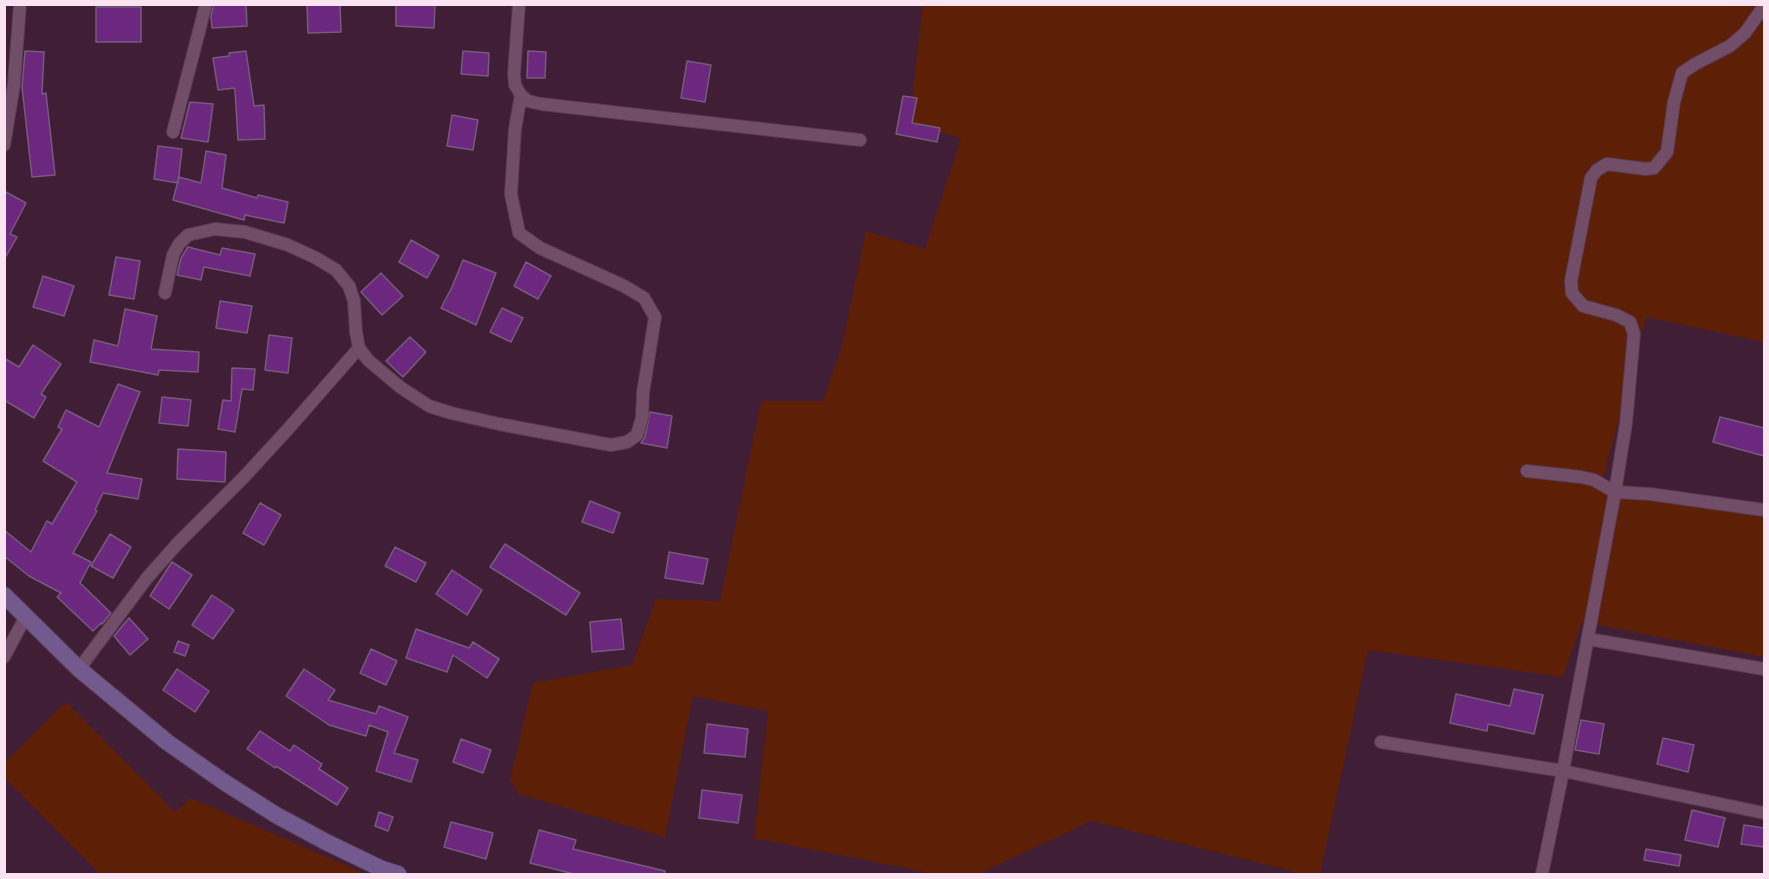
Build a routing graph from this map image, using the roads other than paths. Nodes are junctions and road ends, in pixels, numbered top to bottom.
1 (20, 4) edge
2 (206, 4) edge
3 (519, 4) edge
4 (1764, 6) edge
5 (521, 95) junction
6 (173, 132) dead end
7 (860, 140) dead end
8 (4, 145) edge
9 (165, 293) dead end
10 (359, 348) junction
11 (1527, 471) dead end
12 (1615, 492) junction
13 (1764, 510) edge
14 (4, 595) edge
15 (26, 616) junction
16 (1588, 639) junction
17 (4, 657) edge
18 (79, 669) junction
19 (1764, 669) edge
20 (1381, 742) dead end
21 (1563, 771) junction
22 (1764, 813) edge
23 (381, 872) edge
24 (398, 874) edge
25 (1542, 874) edge

1 - 8 street
2 - 6 street
3 - 5 street
4 - 12 street
5 - 7 street
5 - 10 street
9 - 10 street
10 - 18 street
11 - 12 street
12 - 13 street
12 - 16 street
14 - 15 main road
15 - 17 street
15 - 18 main road
16 - 19 street
16 - 21 street
18 - 23 main road
20 - 21 street
21 - 22 street
21 - 25 street
23 - 24 main road

